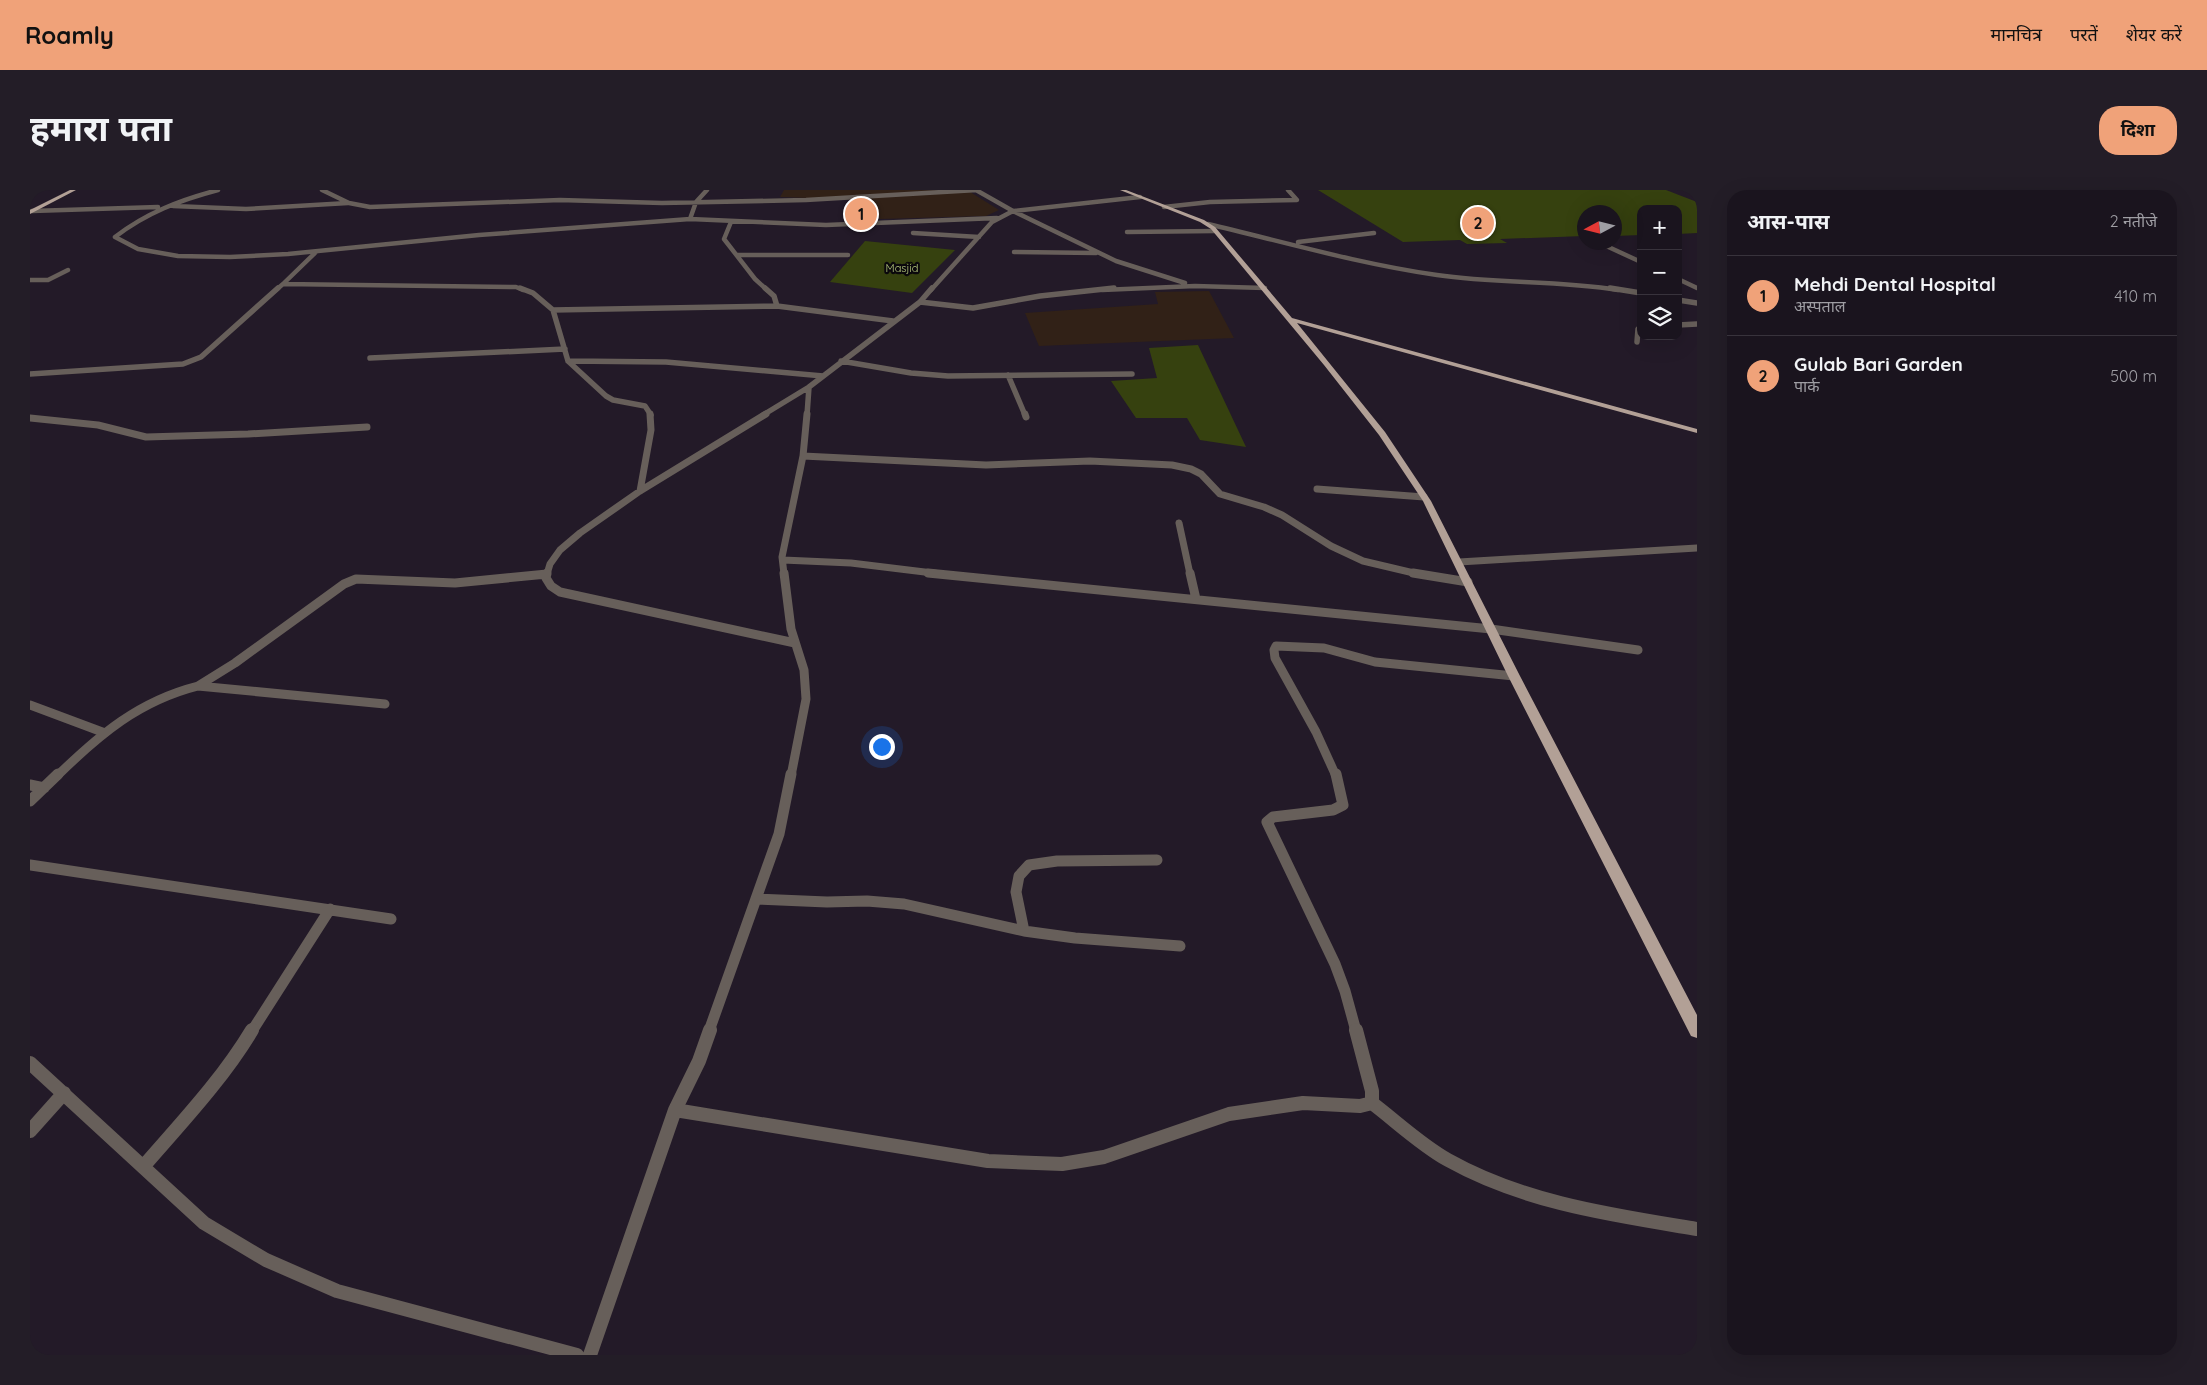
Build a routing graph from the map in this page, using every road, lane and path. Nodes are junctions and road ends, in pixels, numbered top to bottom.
1 (74, 190) edge
2 (218, 190) edge
3 (322, 190) edge
4 (707, 190) edge
5 (976, 190) edge
6 (1122, 190) edge
7 (1288, 190) edge
8 (1140, 197) junction
9 (696, 202) junction
10 (349, 203) junction
11 (164, 206) junction
12 (1164, 207) junction
13 (31, 211) edge
14 (1013, 211) junction
15 (997, 218) junction
16 (690, 219) junction
17 (731, 222) junction
18 (1208, 224) junction
19 (1215, 231) junction
20 (1127, 232) dead end
21 (912, 233) dead end
22 (1374, 233) dead end
23 (979, 237) junction
24 (1289, 242) junction
25 (1615, 250) edge
26 (316, 252) junction
27 (1014, 252) dead end
28 (1100, 253) junction
29 (738, 255) junction
30 (848, 255) dead end
31 (1637, 260) edge
32 (68, 270) dead end
33 (30, 280) edge
34 (1682, 281) edge
35 (282, 284) junction
36 (1195, 286) junction
37 (1265, 288) junction
38 (1697, 288) edge
39 (1637, 292) edge
40 (1682, 301) edge
41 (920, 302) junction
42 (1697, 304) edge
43 (777, 306) junction
44 (554, 310) junction
45 (1290, 318) junction
46 (893, 321) junction
47 (1697, 324) edge
48 (1682, 325) edge
49 (565, 349) junction
50 (370, 358) dead end
51 (568, 361) junction
52 (841, 361) junction
53 (30, 374) edge
54 (1132, 374) dead end
55 (823, 376) junction
56 (1008, 376) junction
57 (809, 387) junction
58 (1026, 417) dead end
59 (30, 418) edge
60 (368, 426) dead end
61 (1697, 431) edge
62 (803, 456) junction
63 (1317, 489) dead end
64 (640, 491) junction
65 (1424, 497) junction
66 (1179, 523) dead end
67 (1697, 548) edge
68 (782, 560) junction
69 (1459, 562) junction
70 (547, 574) junction
71 (1468, 582) junction
72 (1196, 598) junction
73 (1491, 629) junction
74 (795, 643) junction
75 (1638, 650) dead end
76 (1514, 676) junction
77 (198, 686) junction
78 (385, 704) dead end
79 (30, 705) edge
80 (104, 733) junction
81 (30, 785) edge
82 (44, 788) junction
83 (30, 801) edge
84 (1157, 860) dead end
85 (30, 865) edge
86 (756, 899) junction
87 (330, 909) junction
88 (391, 919) dead end
89 (1024, 931) junction
90 (1180, 946) dead end
91 (1697, 1031) edge
92 (30, 1063) edge
93 (64, 1093) junction
94 (1372, 1103) junction
95 (675, 1110) junction
96 (30, 1131) edge
97 (143, 1166) junction
98 (1697, 1229) edge
99 (577, 1355) edge
100 (590, 1355) edge

1 - 13 main road
2 - 11 street
3 - 10 street
4 - 9 street
5 - 9 street
5 - 14 street
6 - 8 main road
7 - 12 street
8 - 12 main road
8 - 14 street
9 - 10 street
9 - 16 street
10 - 11 street
11 - 13 street
11 - 26 street
12 - 18 main road
14 - 15 street
14 - 28 street
15 - 17 street
15 - 23 street
16 - 17 street
16 - 26 street
17 - 29 street
18 - 19 main road
18 - 24 street
19 - 20 street
19 - 37 main road
21 - 23 street
22 - 24 street
23 - 41 street
24 - 39 street
25 - 31 street
26 - 35 street
27 - 28 street
28 - 36 street
29 - 30 street
29 - 43 street
32 - 33 street
34 - 38 street
35 - 44 street
35 - 53 street
36 - 37 street
36 - 41 street
37 - 45 main road
40 - 42 street
41 - 46 street
43 - 44 street
43 - 46 street
44 - 49 street
45 - 61 main road
45 - 65 main road
46 - 52 street
47 - 48 street
49 - 50 street
49 - 51 street
51 - 55 street
51 - 64 street
52 - 55 street
52 - 56 street
54 - 56 street
55 - 57 street
56 - 58 street
57 - 62 street
57 - 64 street
59 - 60 street
62 - 68 street
62 - 71 street
63 - 65 street
64 - 70 street
65 - 69 main road
66 - 72 street
67 - 69 street
68 - 72 street
68 - 74 street
69 - 71 main road
70 - 74 street
70 - 77 street
71 - 73 main road
72 - 73 street
73 - 75 street
73 - 76 main road
74 - 86 street
76 - 91 main road
76 - 94 street
77 - 78 street
77 - 80 street
79 - 80 street
80 - 82 street
81 - 82 street
82 - 83 street
84 - 89 street
85 - 87 street
86 - 89 street
86 - 95 street
87 - 88 street
87 - 97 street
89 - 90 street
92 - 93 street
93 - 96 street
93 - 97 street
94 - 95 street
94 - 98 street
95 - 100 street
97 - 99 street

